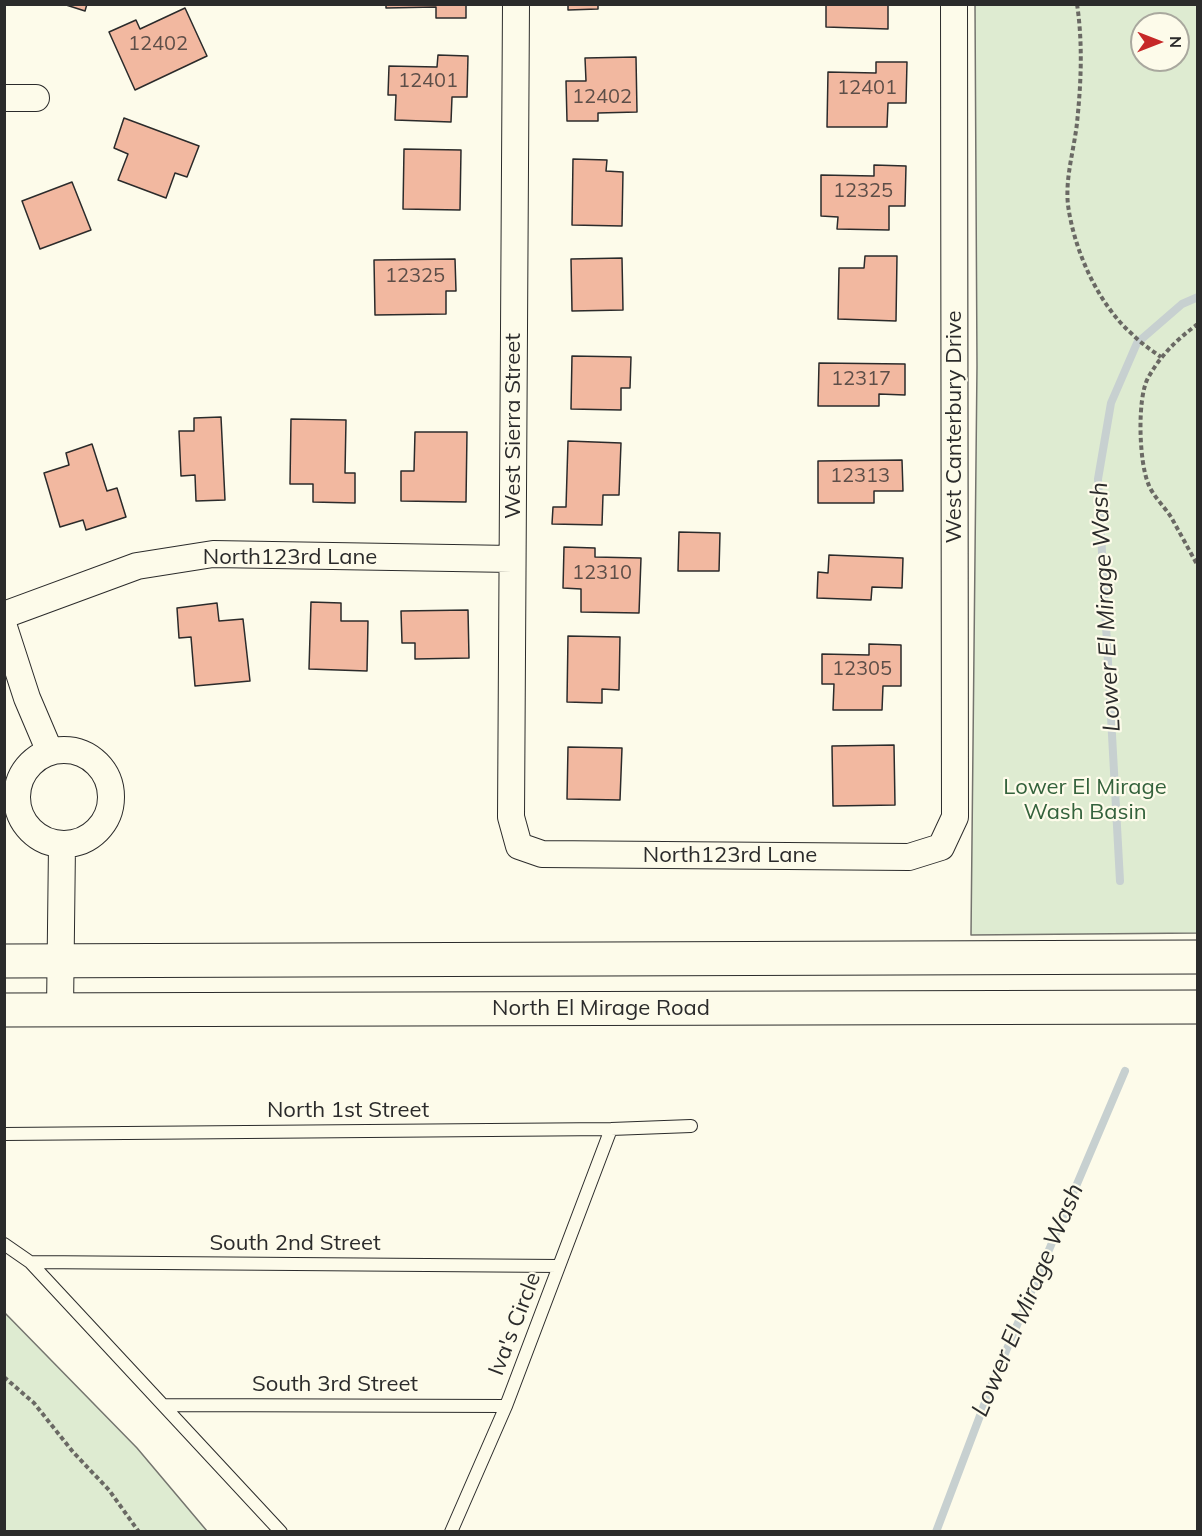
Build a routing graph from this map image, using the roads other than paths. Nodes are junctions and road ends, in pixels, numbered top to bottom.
1 (516, 4) edge
2 (954, 4) edge
3 (36, 98) dead end
4 (4, 99) edge
5 (512, 559) junction
6 (4, 615) edge
7 (4, 627) edge
8 (50, 752) junction
9 (62, 844) junction
10 (519, 846) joint
11 (941, 847) joint
12 (1197, 957) edge
13 (4, 961) edge
14 (61, 961) junction
15 (1197, 1007) edge
16 (4, 1010) edge
17 (60, 1010) junction
18 (691, 1126) dead end
19 (611, 1129) junction
20 (4, 1134) edge
21 (4, 1244) edge
22 (30, 1262) junction
23 (559, 1266) junction
24 (165, 1405) junction
25 (506, 1406) junction
26 (281, 1532) edge
27 (451, 1532) edge

1 - 5 street, West Sierra Street
2 - 11 street, West Canterbury Drive
3 - 4 street
5 - 6 street, North123rd Lane
5 - 10 street, West Sierra Street
7 - 8 street
8 - 9 street
8 - 9 street
9 - 14 street
10 - 11 street, North123rd Lane
12 - 14 main road
13 - 14 main road
14 - 17 street
15 - 17 main road, North El Mirage Road
16 - 17 main road, North El Mirage Road
18 - 19 lane, North 1st Street
19 - 20 lane, North 1st Street
19 - 23 lane, Iva's Circle
21 - 22 lane
22 - 23 lane, South 2nd Street
22 - 24 lane
23 - 25 lane, Iva's Circle
24 - 25 lane, South 3rd Street
24 - 26 lane
25 - 27 lane, Iva's Circle

